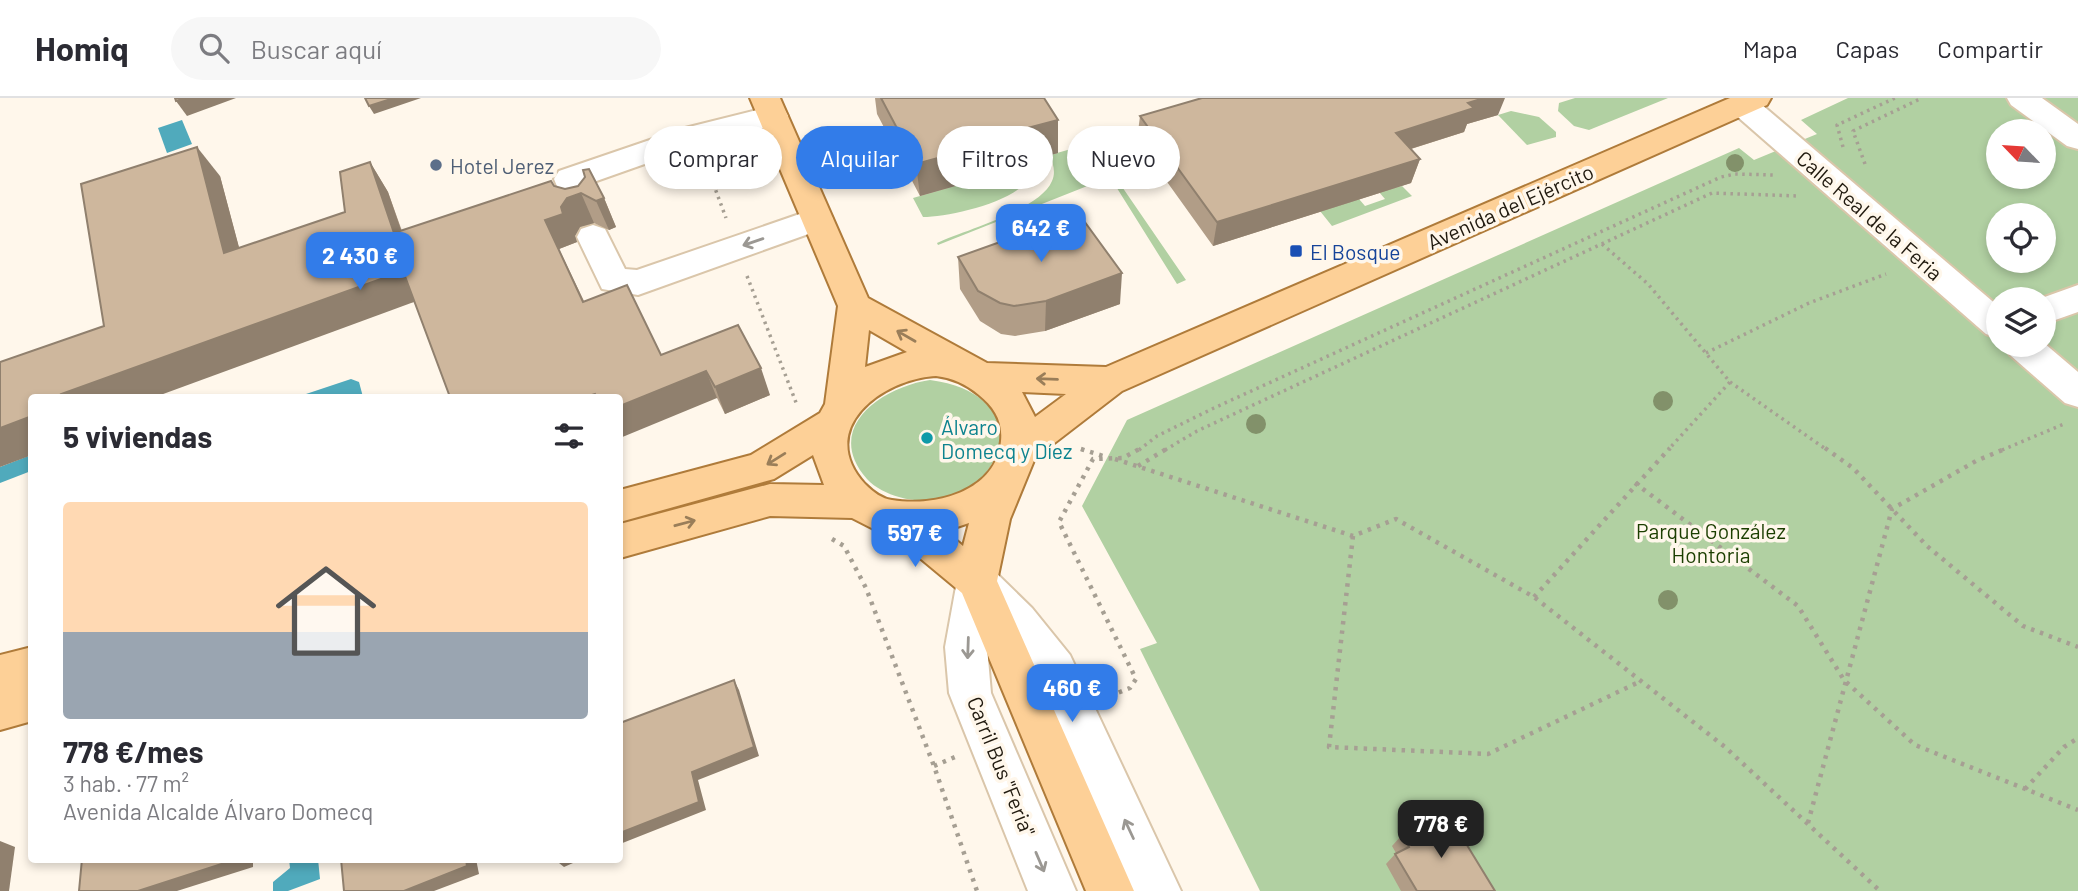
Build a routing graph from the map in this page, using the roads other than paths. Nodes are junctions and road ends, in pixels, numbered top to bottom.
1 (2022, 98) edge
2 (1749, 101) edge
3 (769, 107) edge
4 (2078, 139) edge
5 (579, 205) edge
6 (817, 219) junction
7 (593, 237) edge
8 (2078, 298) edge
9 (855, 306) junction
10 (2056, 306) edge
11 (1986, 315) edge
12 (2032, 357) edge
13 (971, 371) junction
14 (1109, 381) junction
15 (2072, 408) edge
16 (838, 413) junction
17 (1014, 462) junction
18 (623, 505) edge
19 (870, 508) junction
20 (623, 540) edge
21 (977, 581) junction
22 (28, 667) edge
23 (0, 675) edge
24 (28, 702) edge
25 (0, 710) edge
26 (1052, 891) edge
27 (1110, 891) edge
28 (1157, 891) edge

1 - 4 street
2 - 11 street, Calle Real de la Feria
2 - 14 main road, Avenida del Ejército
3 - 5 street
3 - 6 main road
6 -> 7 street
6 - 9 main road
8 - 10 street
13 -> 9 main road
9 - 16 main road
12 - 15 street
14 -> 13 main road, Avenida del Ejército
13 - 16 main road
13 - 17 main road
14 - 17 main road, Avenida del Ejército
16 -> 18 main road
16 - 19 main road
17 - 19 main road
17 - 21 main road
20 -> 19 main road
19 - 21 main road
21 -> 26 street, Carril Bus "Feria"
21 - 27 main road
28 -> 21 street
22 - 23 main road
24 - 25 main road

